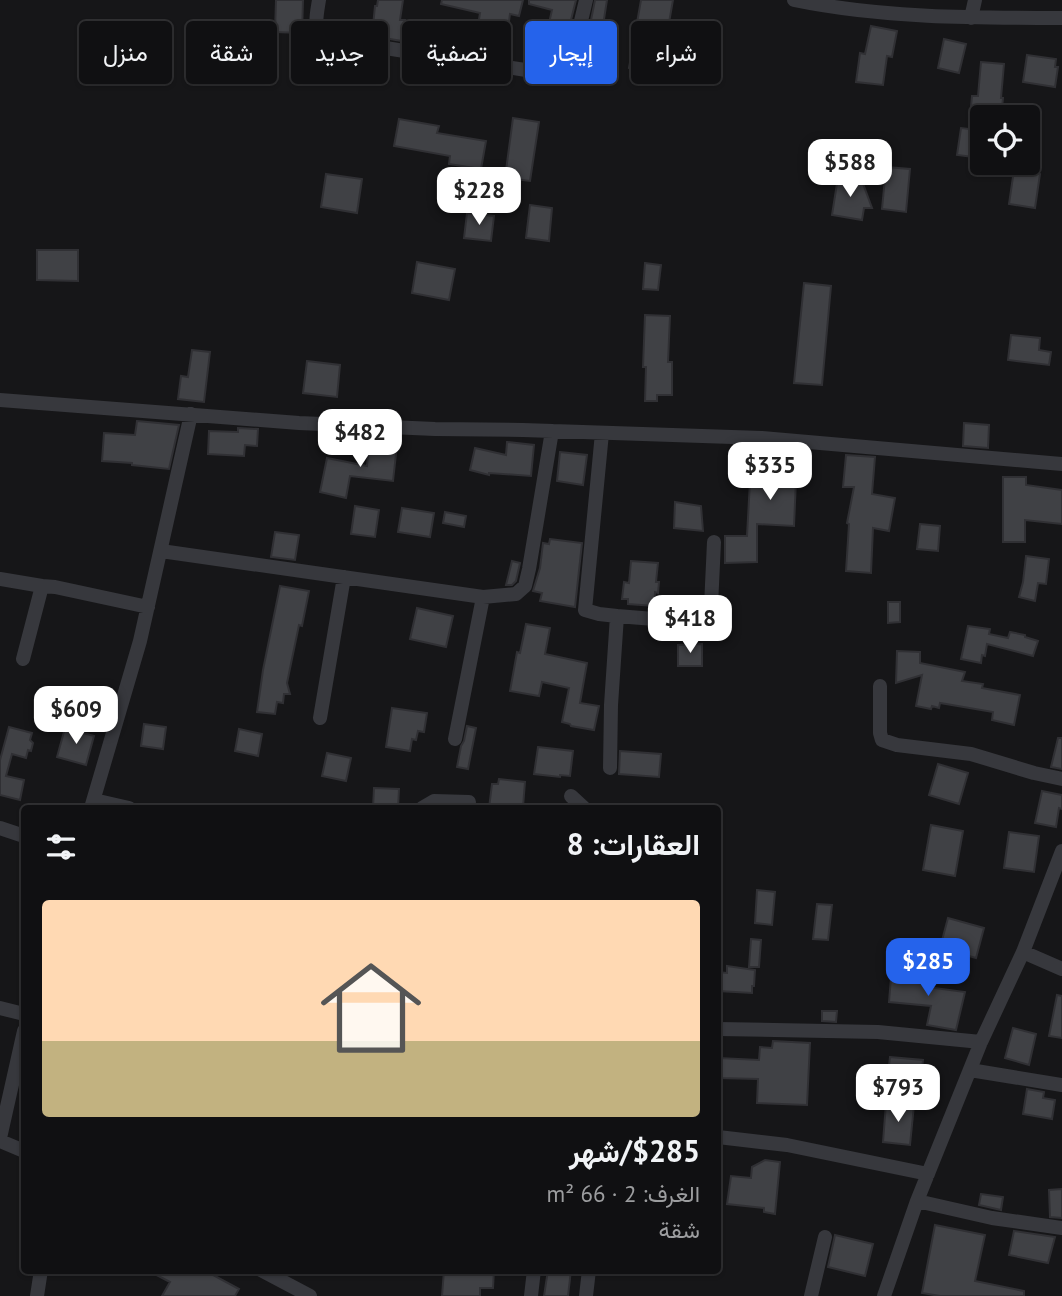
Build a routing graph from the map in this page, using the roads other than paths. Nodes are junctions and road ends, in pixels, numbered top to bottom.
1 (318, 0) edge
2 (586, 0) edge
3 (794, 0) edge
4 (975, 0) edge
5 (971, 18) junction
6 (1062, 18) edge
7 (0, 400) edge
8 (191, 414) junction
9 (552, 431) junction
10 (602, 433) junction
11 (1062, 464) edge
12 (714, 542) dead end
13 (161, 551) junction
14 (344, 577) junction
15 (0, 579) edge
16 (42, 586) junction
17 (483, 597) junction
18 (148, 607) junction
19 (617, 616) junction
20 (23, 659) dead end
21 (880, 686) dead end
22 (320, 718) dead end
23 (455, 739) dead end
24 (610, 768) dead end
25 (1062, 779) edge
26 (571, 796) dead end
27 (469, 802) dead end
28 (93, 804) edge
29 (427, 805) edge
30 (581, 805) edge
31 (0, 828) edge
32 (21, 835) edge
33 (1062, 851) edge
34 (1023, 952) junction
35 (1062, 969) edge
36 (0, 1008) edge
37 (21, 1013) edge
38 (721, 1029) edge
39 (981, 1042) junction
40 (21, 1045) edge
41 (970, 1070) junction
42 (1062, 1085) edge
43 (721, 1137) edge
44 (0, 1140) edge
45 (21, 1150) edge
46 (928, 1174) junction
47 (917, 1201) junction
48 (1062, 1227) edge
49 (825, 1237) dead end
50 (40, 1274) edge
51 (269, 1274) edge
52 (534, 1274) edge
53 (589, 1274) edge
54 (37, 1296) edge
55 (310, 1296) edge
56 (531, 1296) edge
57 (586, 1296) edge
58 (811, 1296) edge
59 (884, 1296) edge

1 - 2 street
3 - 5 street
4 - 5 street
5 - 6 street
7 - 8 street
8 - 9 street
8 - 13 street
9 - 10 street
9 - 17 street
10 - 11 street
10 - 19 street
12 - 19 street
13 - 14 street
13 - 18 street
14 - 17 street
14 - 22 street
15 - 16 street
16 - 18 street
16 - 20 street
17 - 23 street
18 - 28 street
19 - 24 street
21 - 25 street
26 - 30 street
27 - 29 street
31 - 32 street
33 - 34 street
34 - 35 street
34 - 39 street
36 - 37 street
38 - 39 street
39 - 41 street
40 - 44 street
41 - 42 street
41 - 46 street
43 - 46 street
44 - 45 street
46 - 47 street
47 - 48 street
47 - 59 street
49 - 58 street
50 - 54 street
51 - 55 street
52 - 56 street
53 - 57 street

